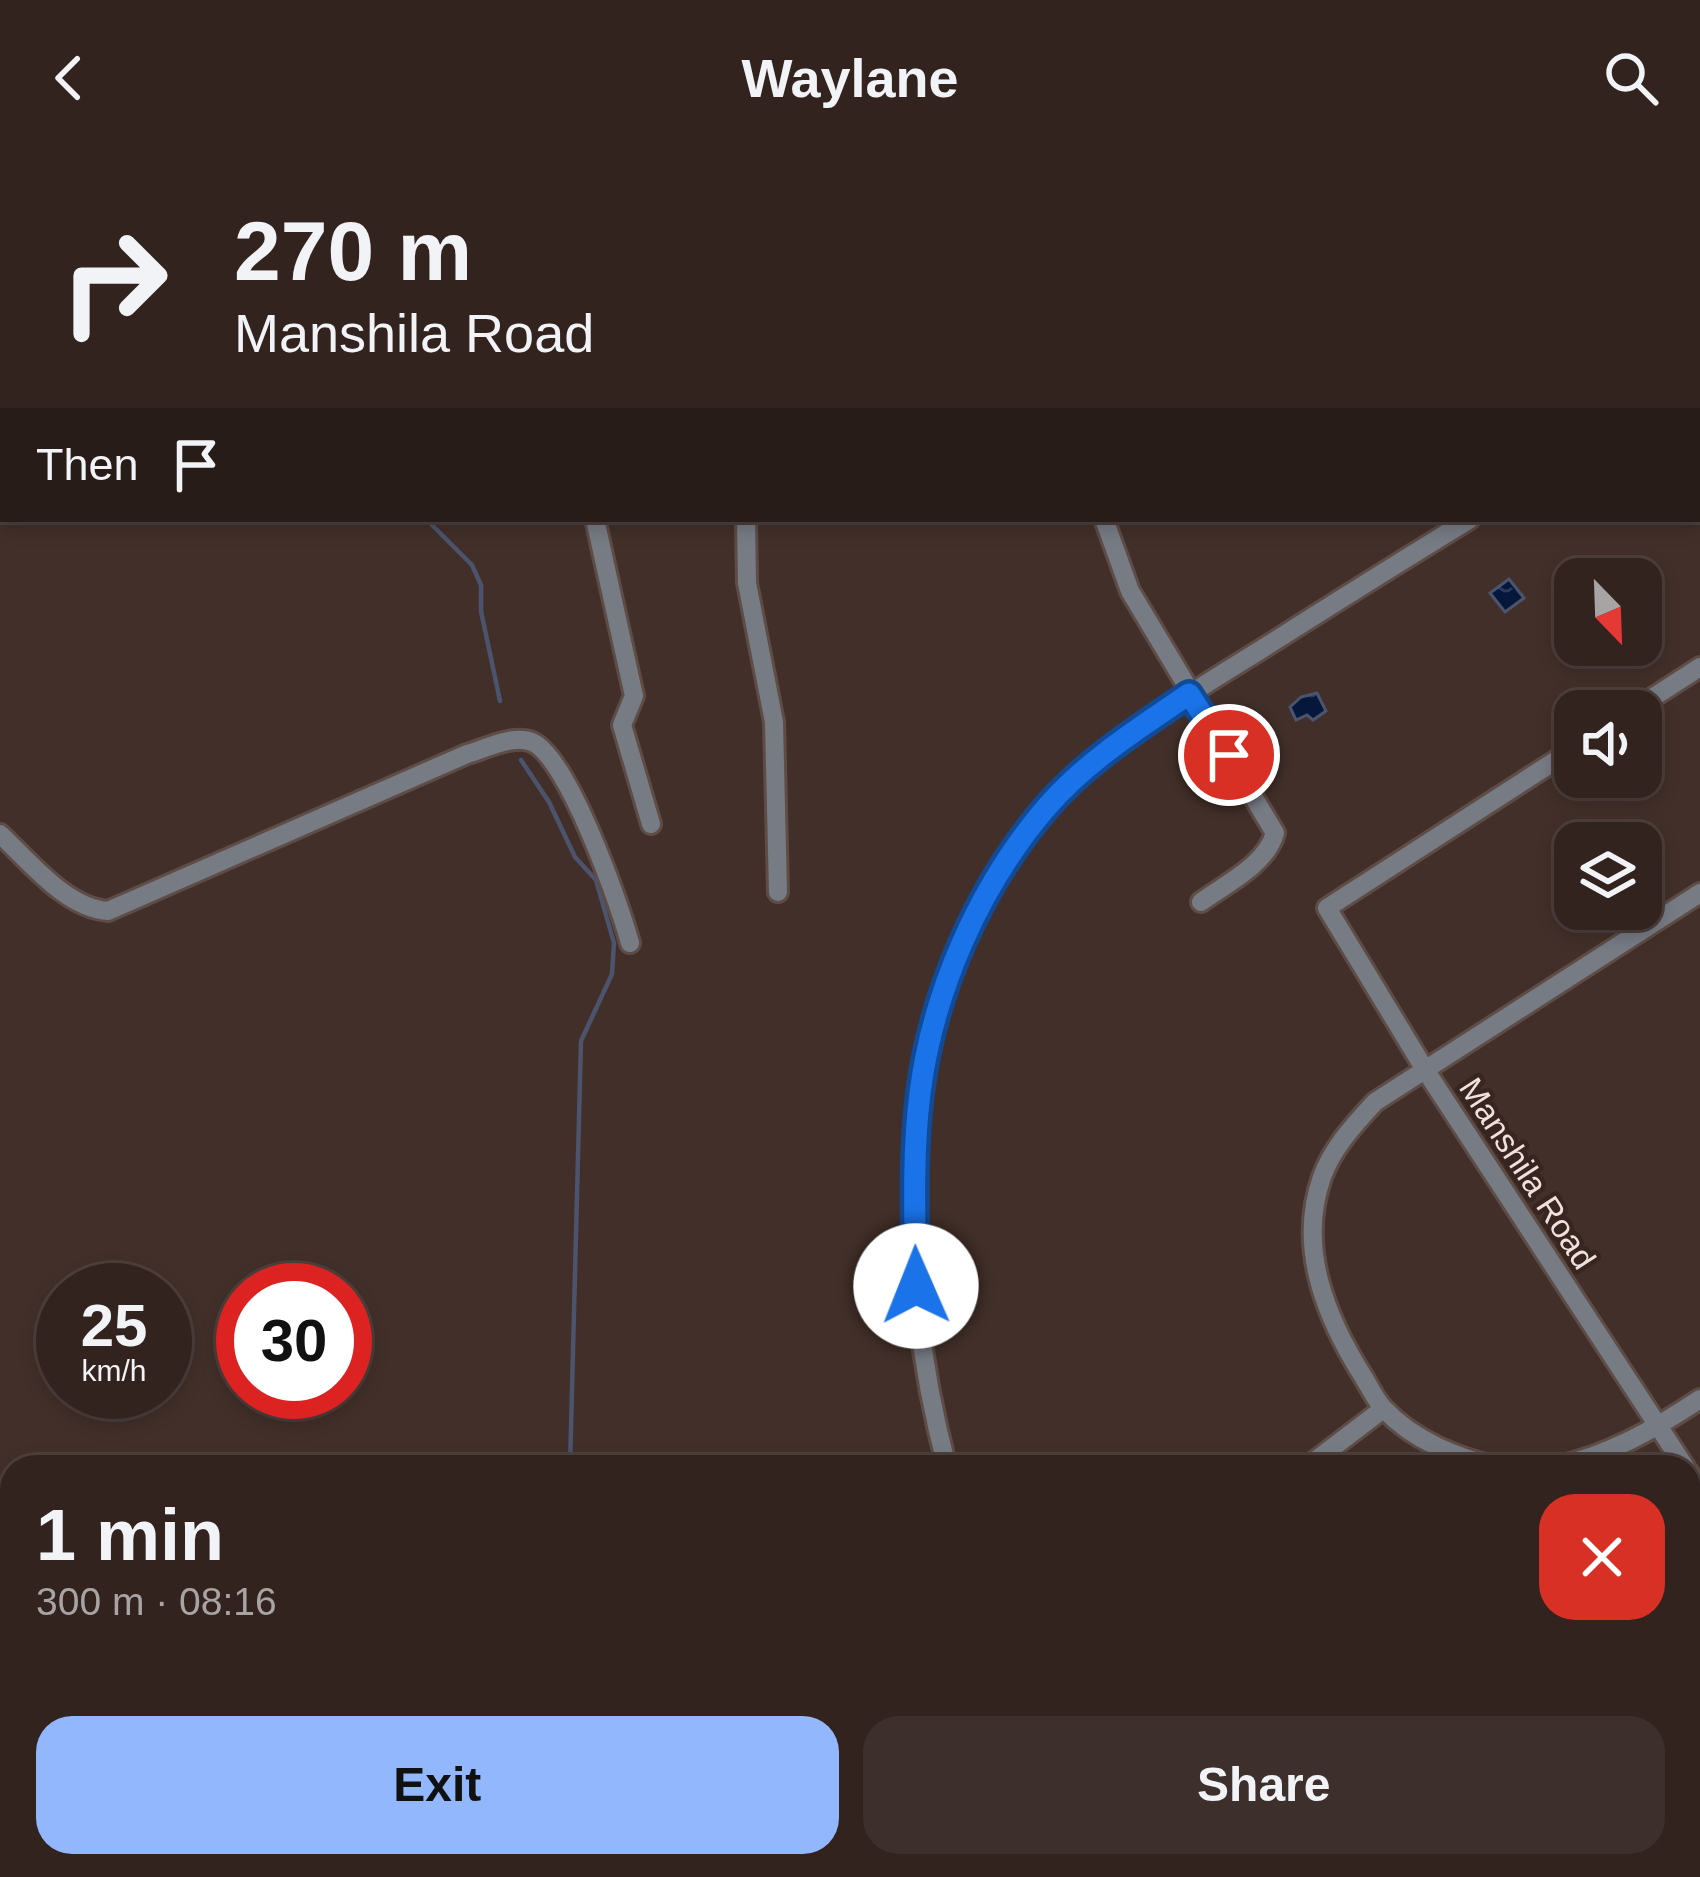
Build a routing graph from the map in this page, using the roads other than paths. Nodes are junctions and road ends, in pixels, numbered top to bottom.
1 (596, 522) edge
2 (746, 522) edge
3 (1105, 522) edge
4 (1465, 522) edge
5 (1700, 667) edge
6 (1662, 692) edge
7 (1189, 694) junction
8 (1554, 762) edge
9 (651, 824) dead end
10 (0, 834) edge
11 (778, 892) dead end
12 (1700, 893) edge
13 (1201, 902) dead end
14 (630, 943) dead end
15 (1424, 1068) junction
16 (1700, 1399) edge
17 (1383, 1408) junction
18 (1658, 1426) junction
19 (945, 1455) edge
20 (1322, 1455) edge
21 (1456, 1455) edge
22 (1596, 1455) edge
23 (1677, 1455) edge

1 - 9 street
2 - 11 street
3 - 7 street
4 - 7 street
5 - 6 street
7 - 13 street
7 - 19 street
8 - 15 street, Manshila Road
10 - 14 street
12 - 15 street
15 - 17 street
15 - 18 street, Manshila Road
16 - 18 street
17 - 20 street
17 - 21 street
18 - 22 street
18 - 23 street, Manshila Road

